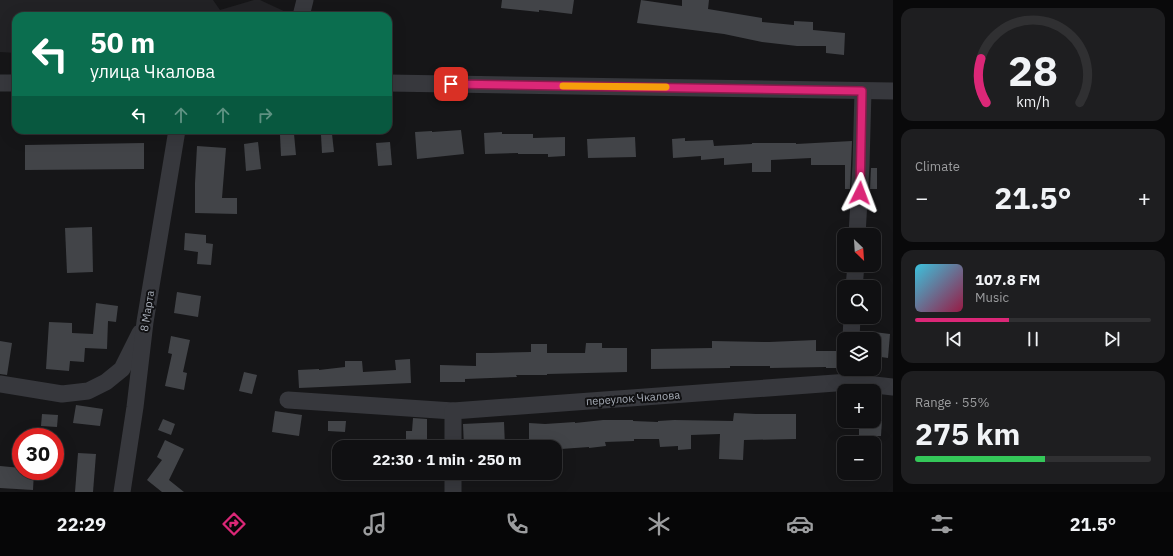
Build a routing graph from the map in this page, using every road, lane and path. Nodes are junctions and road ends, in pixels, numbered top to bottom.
1 (305, 0) edge
2 (302, 12) edge
3 (0, 83) edge
4 (12, 83) edge
5 (392, 83) edge
6 (862, 91) junction
7 (893, 91) edge
8 (176, 134) edge
9 (858, 228) edge
10 (145, 322) junction
11 (838, 376) edge
12 (853, 376) edge
13 (0, 384) edge
14 (893, 387) edge
15 (288, 400) dead end
16 (453, 411) junction
17 (453, 440) edge
18 (453, 480) edge
19 (122, 492) edge
20 (453, 492) edge

1 - 2 street
3 - 4 street
5 - 6 street
6 - 7 street
6 - 9 street
8 - 10 street, 8 Марта
10 - 13 street
10 - 19 street, 8 Марта
11 - 16 street, переулок Чкалова
12 - 14 street, переулок Чкалова
15 - 16 street, переулок Чкалова
16 - 17 street
18 - 20 street

